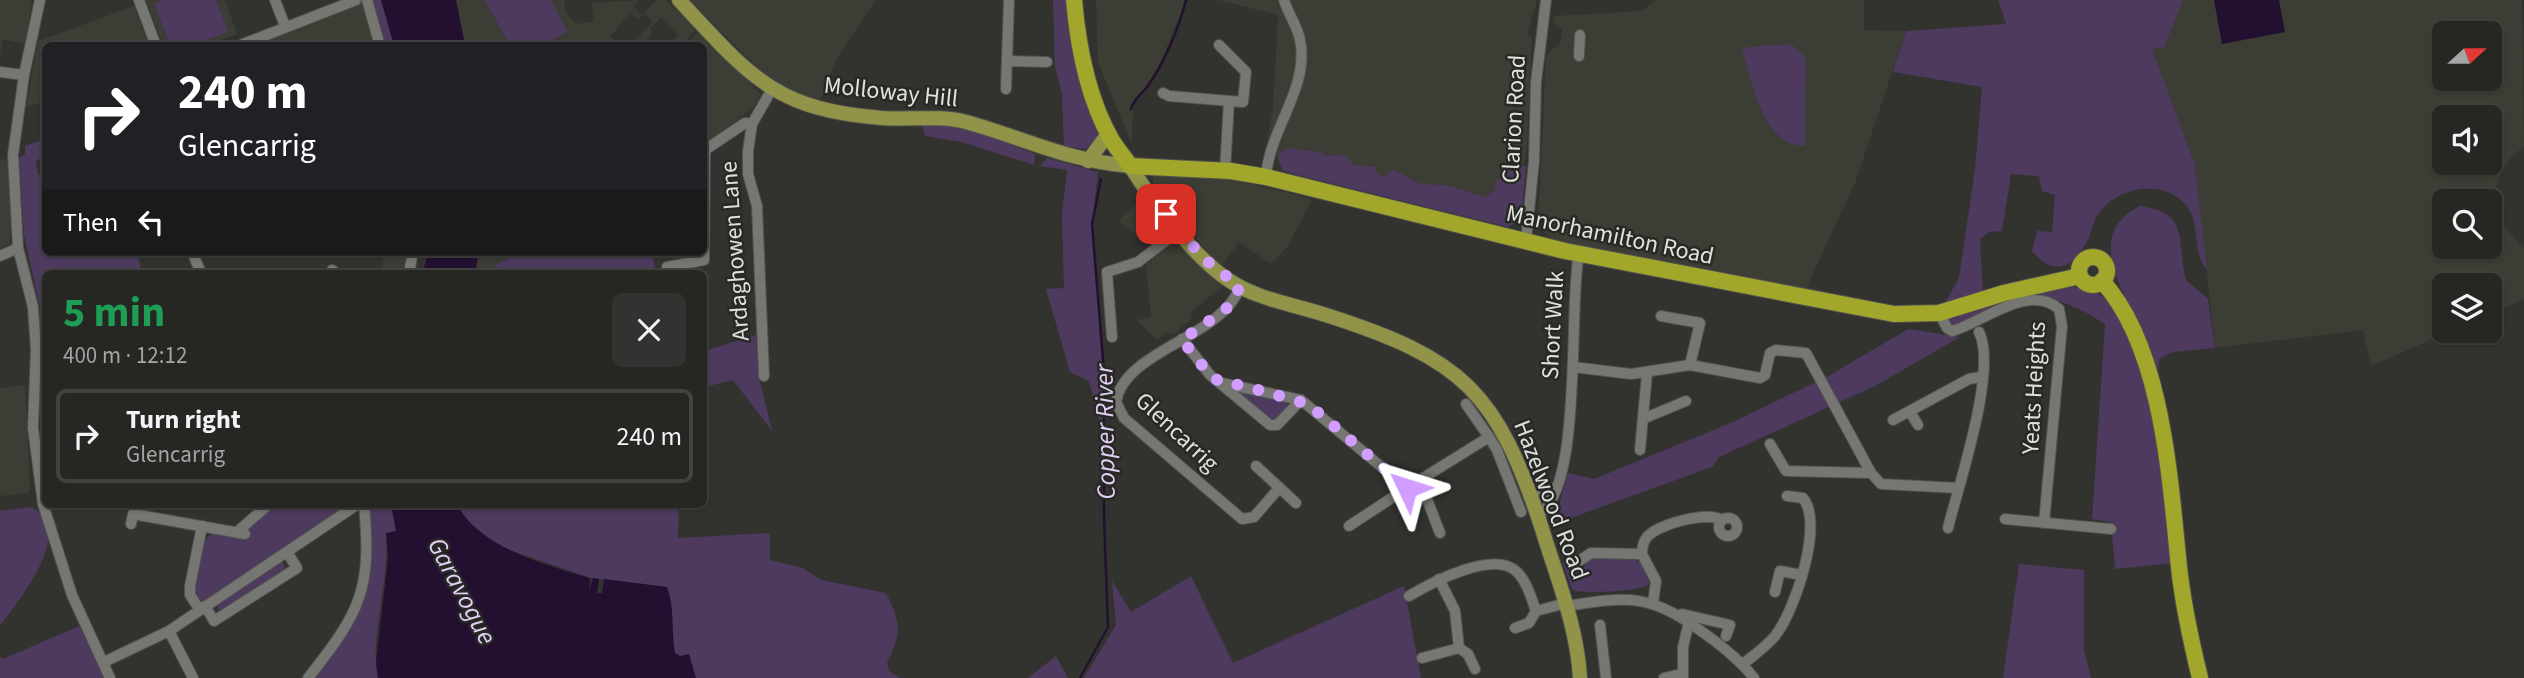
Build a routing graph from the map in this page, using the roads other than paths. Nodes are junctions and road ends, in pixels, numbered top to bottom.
1 (40, 0) edge
2 (139, 0) edge
3 (275, 0) edge
4 (356, 0) edge
5 (367, 0) edge
6 (678, 0) edge
7 (1009, 0) edge
8 (1074, 0) edge
9 (1284, 0) edge
10 (1546, 0) edge
11 (285, 26) junction
12 (1580, 35) dead end
13 (155, 42) edge
14 (247, 42) edge
15 (379, 42) edge
16 (1219, 45) dead end
17 (1579, 56) dead end
18 (1007, 61) junction
19 (1047, 62) dead end
20 (0, 72) edge
21 (24, 75) junction
22 (772, 89) junction
23 (1006, 89) dead end
24 (1163, 93) dead end
25 (1096, 99) junction
26 (1229, 101) junction
27 (752, 124) junction
28 (1108, 134) junction
29 (707, 149) edge
30 (1126, 159) junction
31 (1088, 161) junction
32 (1225, 171) junction
33 (1266, 177) junction
34 (1180, 230) junction
35 (1526, 241) junction
36 (18, 248) junction
37 (1578, 254) junction
38 (0, 256) edge
39 (704, 256) edge
40 (667, 267) dead end
41 (2080, 276) junction
42 (2102, 281) junction
43 (1240, 287) junction
44 (1939, 313) junction
45 (1661, 316) dead end
46 (1979, 332) dead end
47 (1112, 337) dead end
48 (1182, 340) junction
49 (1690, 365) junction
50 (1573, 367) junction
51 (1647, 373) junction
52 (764, 376) dead end
53 (1981, 377) junction
54 (1222, 383) junction
55 (1301, 400) junction
56 (1686, 401) dead end
57 (1466, 404) dead end
58 (1910, 412) junction
59 (1645, 418) junction
60 (1893, 419) dead end
61 (1918, 425) dead end
62 (1489, 437) junction
63 (1770, 444) dead end
64 (1640, 450) dead end
65 (1256, 466) dead end
66 (1871, 473) junction
67 (1420, 481) junction
68 (1559, 485) junction
69 (1279, 488) junction
70 (1407, 488) junction
71 (1958, 488) junction
72 (1528, 490) junction
73 (1787, 496) dead end
74 (42, 500) edge
75 (1296, 503) dead end
76 (45, 508) edge
77 (265, 508) edge
78 (352, 508) edge
79 (364, 508) edge
80 (1521, 512) dead end
81 (1537, 515) junction
82 (2004, 519) dead end
83 (1722, 520) dead end
84 (2044, 523) junction
85 (131, 524) dead end
86 (202, 526) junction
87 (1349, 526) dead end
88 (1948, 528) dead end
89 (2111, 529) dead end
90 (1440, 533) dead end
91 (287, 552) junction
92 (1642, 554) junction
93 (1579, 561) dead end
94 (1802, 575) junction
95 (1439, 579) junction
96 (1775, 592) dead end
97 (1409, 596) dead end
98 (1653, 603) junction
99 (1567, 604) junction
100 (202, 608) junction
101 (1536, 611) junction
102 (1677, 612) junction
103 (1689, 622) junction
104 (1600, 625) dead end
105 (1515, 628) dead end
106 (169, 631) junction
107 (1727, 636) dead end
108 (1459, 648) junction
109 (1422, 658) dead end
110 (104, 662) junction
111 (1743, 664) junction
112 (1475, 669) dead end
113 (1682, 676) edge
114 (110, 678) edge
115 (193, 678) edge
116 (308, 678) edge
117 (1580, 678) edge
118 (1606, 678) edge
119 (1664, 678) edge
120 (1754, 678) edge
121 (2200, 678) edge

1 - 21 street
2 - 13 street
3 - 11 street
4 - 11 street
5 - 15 street
6 - 22 main road, Molloway Hill
7 - 18 street
8 - 25 highway
9 - 33 street
10 - 35 street, Clarion Road
11 - 14 street
12 - 17 street
16 - 26 street
18 - 19 street
18 - 23 street
20 - 21 street
21 - 36 street
22 - 27 street, Ardaghowen Lane
22 - 31 main road, Molloway Hill
24 - 26 street
25 - 28 highway
25 - 30 highway
26 - 32 street
27 - 29 street, Ardaghowen Lane
27 - 52 street, Ardaghowen Lane
28 - 30 highway
28 - 31 main road
30 - 31 main road, Molloway Hill
30 - 32 highway, Manorhamilton Road
30 - 34 main road, Hazelwood Road
32 - 33 highway, Manorhamilton Road
33 - 35 highway, Manorhamilton Road
34 - 43 main road, Hazelwood Road
34 - 47 street
35 - 37 highway, Manorhamilton Road
36 - 38 street
36 - 74 street
37 - 44 highway, Manorhamilton Road
37 - 50 street, Short Walk
39 - 40 street, Ardaghowen Lane
41 - 42 highway
41 - 42 highway
41 - 44 highway, Manorhamilton Road
42 - 121 highway
43 - 48 street, Glencarrig
43 - 72 main road, Hazelwood Road
44 - 84 street, Yeats Heights
45 - 49 street
46 - 53 street
48 - 54 street
48 - 69 street, Glencarrig
49 - 51 street
49 - 66 street
50 - 51 street
50 - 68 street, Short Walk
51 - 59 street
53 - 58 street
53 - 71 street
54 - 55 street
54 - 55 street
55 - 70 street
56 - 59 street
57 - 62 street
58 - 60 street
58 - 61 street
59 - 64 street
62 - 67 street
62 - 80 street
63 - 66 street
65 - 69 street, Glencarrig
66 - 71 street
67 - 70 street
67 - 90 street
68 - 72 street
68 - 81 street, Short Walk
69 - 75 street, Glencarrig
70 - 87 street
71 - 88 street
72 - 81 main road, Hazelwood Road
73 - 94 street
76 - 110 street
77 - 86 street
78 - 91 street
79 - 116 street
81 - 99 main road, Hazelwood Road
82 - 84 street
83 - 92 street
84 - 89 street
85 - 86 street
86 - 100 street
91 - 100 street
91 - 100 street
92 - 93 street
92 - 98 street
94 - 96 street
94 - 111 street
95 - 97 street
95 - 101 street
95 - 108 street
98 - 99 street
98 - 102 street
99 - 101 street
99 - 117 main road, Hazelwood Road
100 - 106 street
101 - 105 street
102 - 103 street
102 - 107 street
103 - 111 street
103 - 113 street
104 - 118 street
106 - 110 street
106 - 115 street
108 - 109 street
108 - 112 street
110 - 114 street
111 - 120 street
113 - 119 street

